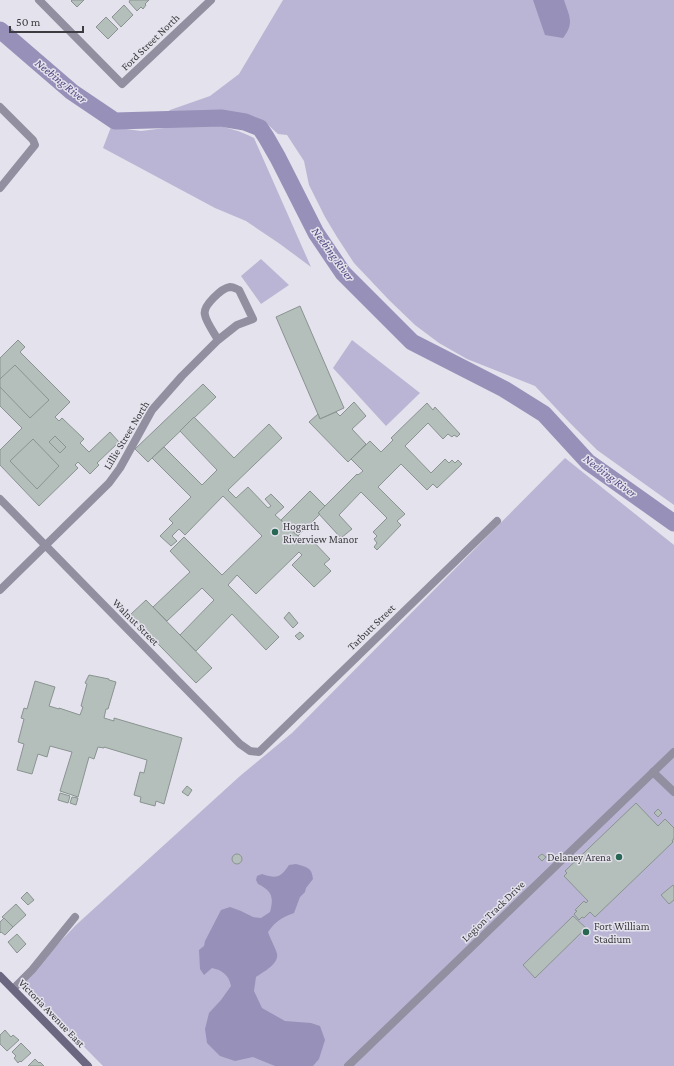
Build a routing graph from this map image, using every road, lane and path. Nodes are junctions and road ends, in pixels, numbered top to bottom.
1 (39, 0) edge
2 (211, 0) edge
3 (0, 107) edge
4 (0, 188) edge
5 (218, 340) junction
6 (0, 499) edge
7 (497, 520) dead end
8 (45, 545) junction
9 (0, 590) edge
10 (261, 750) joint
11 (674, 752) edge
12 (653, 772) junction
13 (674, 792) edge
14 (75, 918) dead end
15 (0, 976) edge
16 (12, 989) junction
17 (88, 1066) edge
18 (348, 1066) edge

1 - 2 street, Ford Street North
3 - 4 street
5 - 5 street, Lillie Street North
5 - 8 street, Lillie Street North
6 - 8 street, Walnut Street
7 - 10 street, Tarbutt Street
8 - 9 street, Lillie Street North
8 - 10 street, Walnut Street
11 - 12 street, Legion Track Drive
12 - 13 street
12 - 18 street, Legion Track Drive
14 - 16 street
15 - 16 street, Victoria Avenue East
16 - 17 street, Victoria Avenue East

